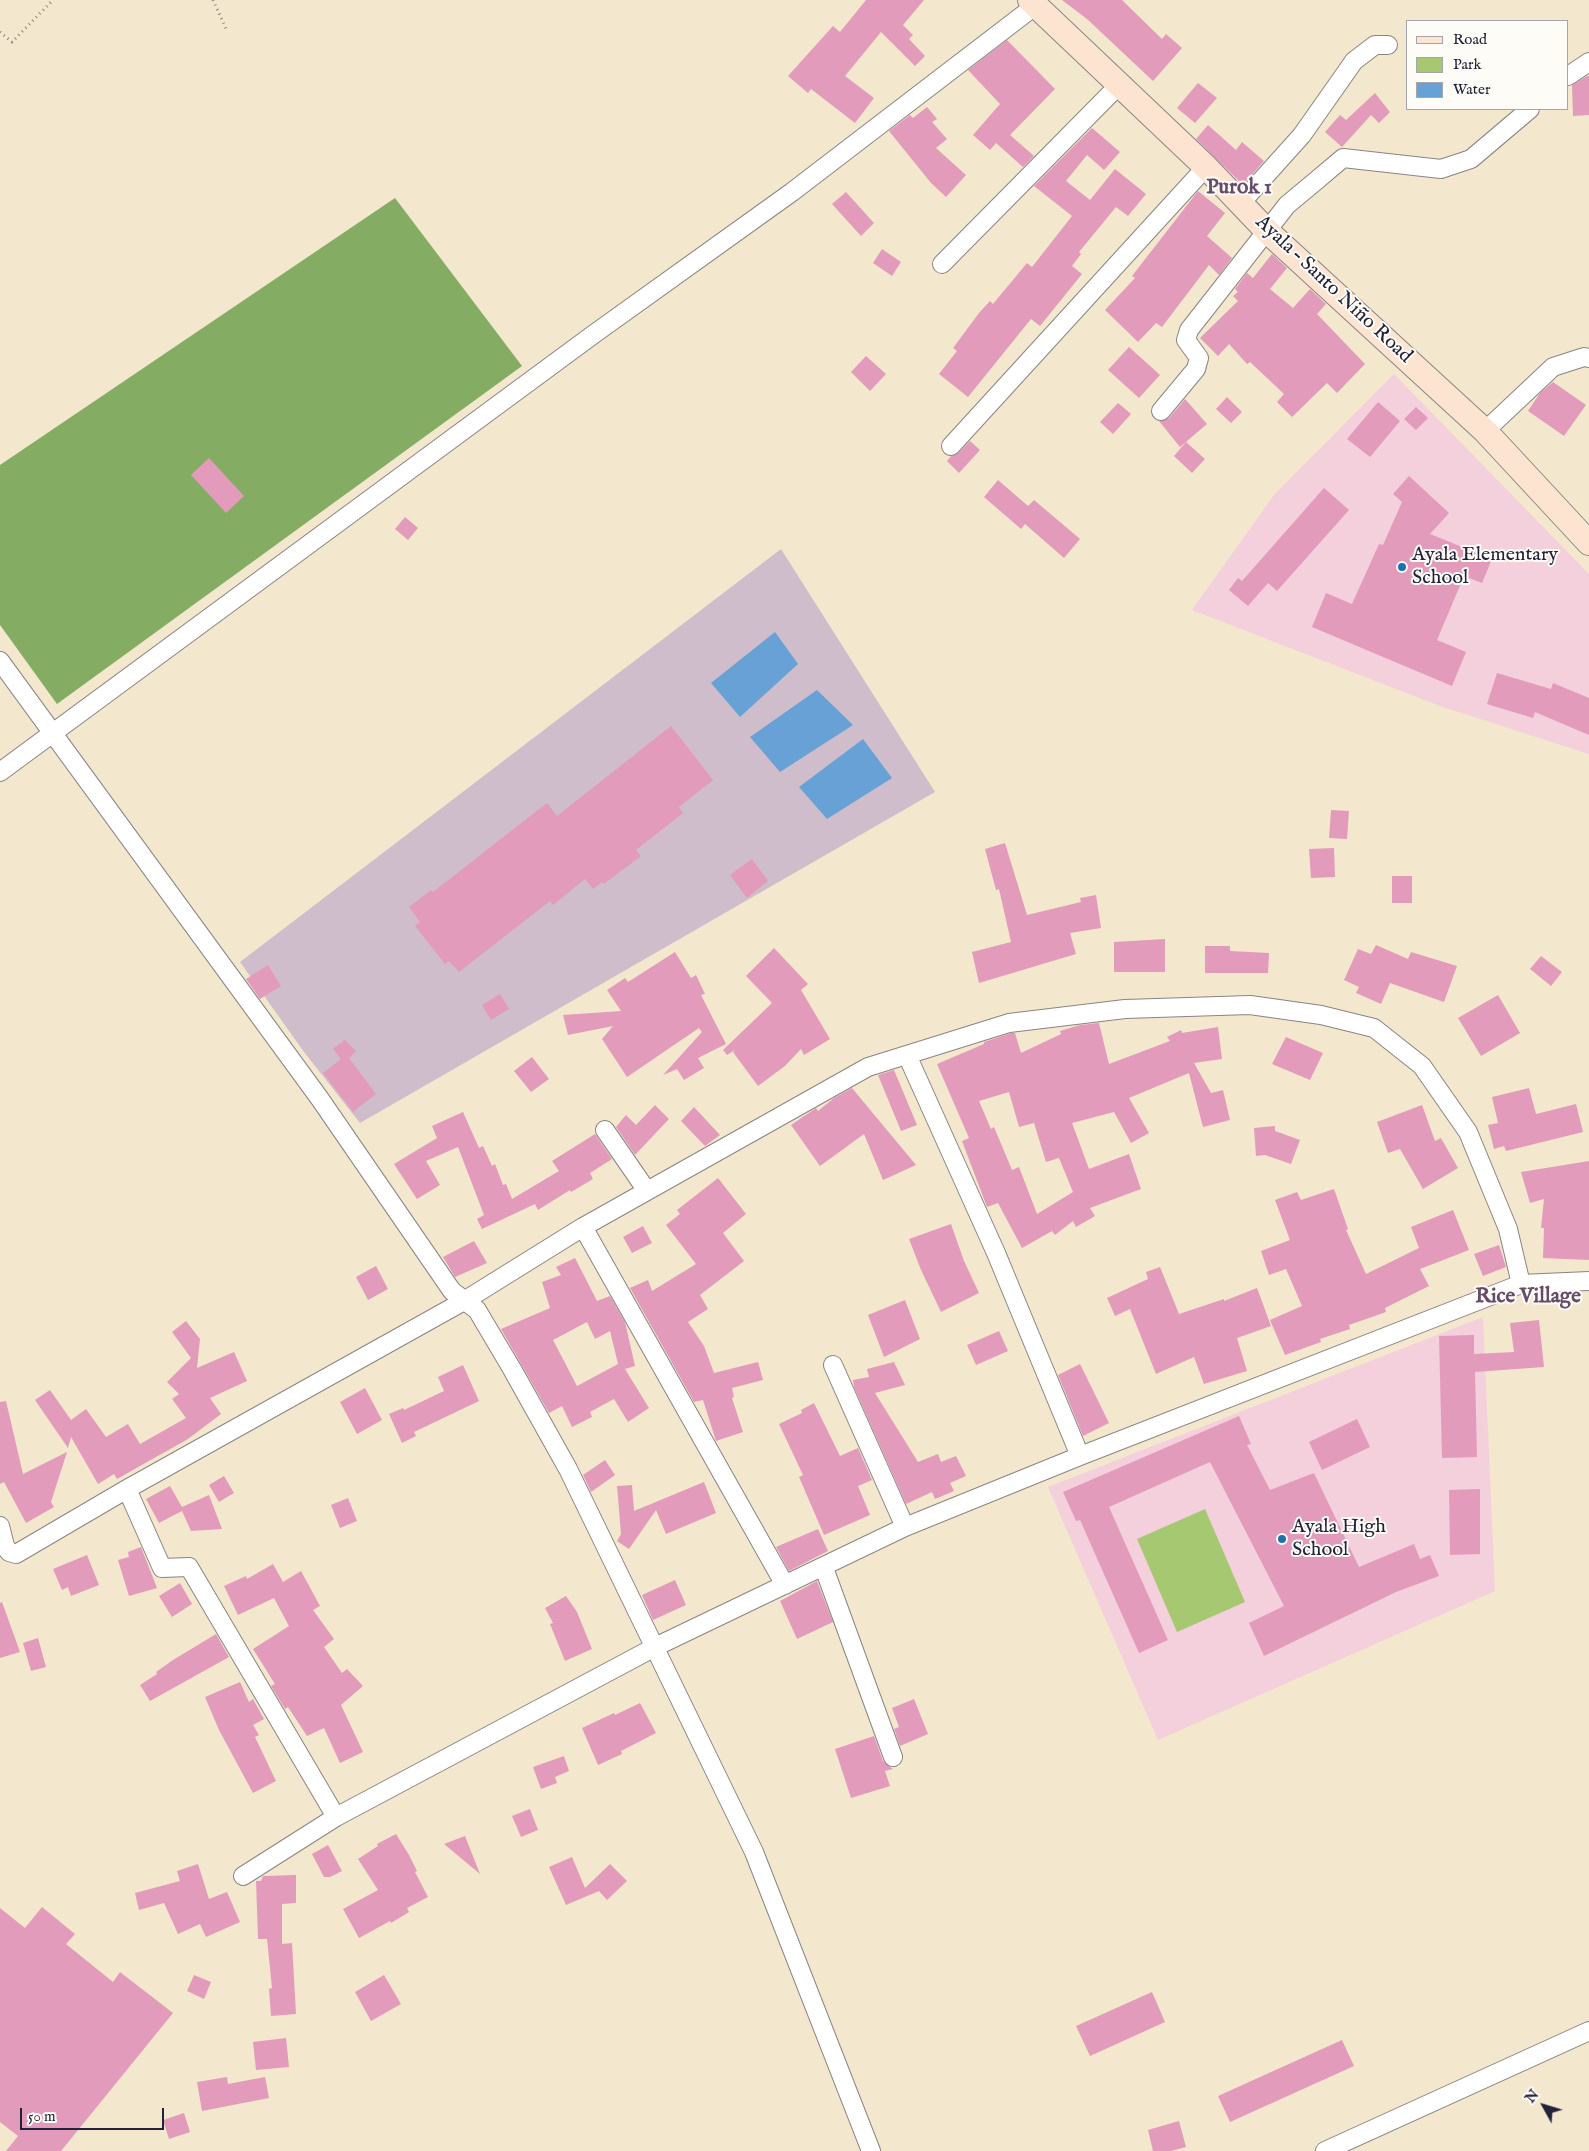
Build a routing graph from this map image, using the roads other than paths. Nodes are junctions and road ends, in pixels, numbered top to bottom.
1 (1033, 3) edge
2 (1388, 45) dead end
3 (1589, 62) edge
4 (1569, 75) edge
5 (1119, 85) junction
6 (1529, 110) edge
7 (1206, 167) junction
8 (1240, 204) junction
9 (1267, 231) junction
10 (942, 264) dead end
11 (1589, 358) edge
12 (1161, 411) dead end
13 (1485, 431) junction
14 (951, 446) dead end
15 (1589, 543) edge
16 (0, 661) edge
17 (54, 733) junction
18 (0, 772) edge
19 (908, 1055) junction
20 (605, 1130) dead end
21 (647, 1191) junction
22 (583, 1227) junction
23 (1589, 1281) edge
24 (1521, 1284) junction
25 (464, 1302) junction
26 (833, 1365) dead end
27 (1080, 1456) junction
28 (128, 1489) junction
29 (0, 1526) edge
30 (905, 1527) junction
31 (824, 1568) junction
32 (785, 1586) junction
33 (654, 1647) junction
34 (893, 1757) dead end
35 (336, 1817) junction
36 (243, 1876) dead end
37 (1589, 2031) edge
38 (871, 2151) edge
39 (1325, 2151) edge

1 - 5 street, Ayala – Santo Niño Road
1 - 17 street
2 - 8 street
3 - 4 street
5 - 7 street, Ayala – Santo Niño Road
5 - 10 street
6 - 9 street
7 - 8 street, Ayala – Santo Niño Road
7 - 14 street
8 - 9 street, Ayala – Santo Niño Road
9 - 12 street
9 - 13 street, Ayala – Santo Niño Road
11 - 13 street
13 - 15 street, Ayala – Santo Niño Road
16 - 17 street
17 - 18 street
17 - 25 street
19 - 21 street
19 - 24 street
19 - 27 street
20 - 21 street
21 - 22 street
22 - 25 street
22 - 32 street
23 - 24 street
24 - 27 street
25 - 28 street
25 - 33 street
26 - 30 street
27 - 30 street
28 - 29 street
28 - 35 street
30 - 31 street
31 - 32 street
31 - 34 street
32 - 33 street
33 - 35 street
33 - 38 street
35 - 36 street
37 - 39 street

